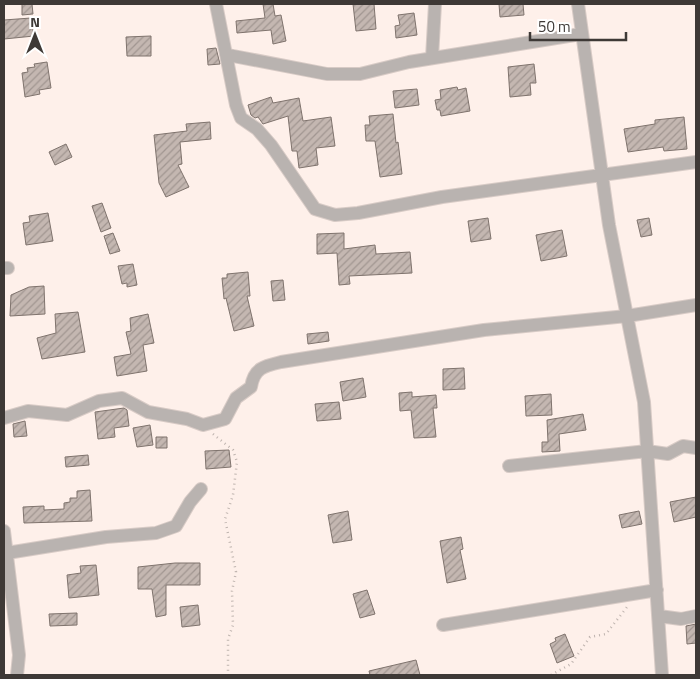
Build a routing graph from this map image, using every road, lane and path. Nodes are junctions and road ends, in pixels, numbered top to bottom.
1 (216, 4) edge
2 (435, 4) edge
3 (570, 4) edge
4 (578, 4) edge
5 (578, 35) junction
6 (228, 54) junction
7 (432, 58) junction
8 (696, 162) edge
9 (602, 173) junction
10 (696, 305) edge
11 (627, 316) junction
12 (4, 418) edge
13 (203, 425) junction
14 (696, 448) edge
15 (647, 451) junction
16 (509, 466) dead end
17 (202, 489) dead end
18 (4, 531) edge
19 (6, 552) edge
20 (657, 590) junction
21 (634, 595) junction
22 (659, 616) junction
23 (696, 616) edge
24 (443, 625) dead end
25 (17, 675) edge
26 (228, 675) edge
27 (551, 675) edge
28 (662, 675) edge

1 - 6 street
2 - 7 street
3 - 5 street
4 - 5 street
5 - 7 street
5 - 9 street
6 - 7 street
6 - 9 street
8 - 9 street
9 - 11 street
10 - 11 street
11 - 13 street
11 - 15 street
12 - 13 street
13 - 26 path
14 - 15 street
15 - 16 street
15 - 20 street
17 - 19 street
18 - 19 street
19 - 25 street
20 - 21 street
20 - 22 street
21 - 24 street
21 - 27 path
22 - 23 street
22 - 28 street

